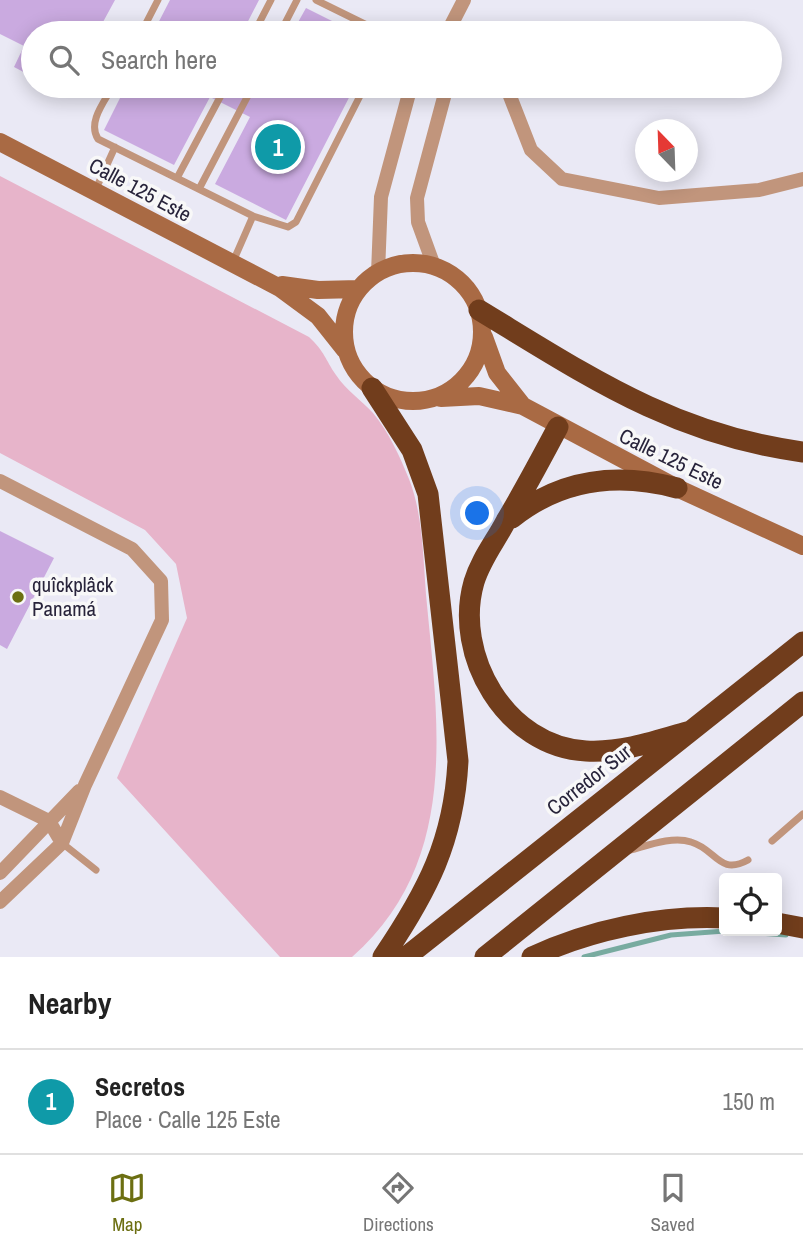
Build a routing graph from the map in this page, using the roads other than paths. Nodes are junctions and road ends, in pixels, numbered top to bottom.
1 (159, 0) edge
2 (271, 0) edge
3 (297, 0) edge
4 (316, 0) edge
5 (464, 0) edge
6 (148, 21) edge
7 (260, 21) edge
8 (286, 21) edge
9 (359, 21) edge
10 (453, 21) edge
11 (107, 98) edge
12 (220, 98) edge
13 (247, 98) edge
14 (359, 98) edge
15 (408, 98) edge
16 (444, 98) edge
17 (511, 98) edge
18 (0, 142) edge
19 (115, 148) junction
20 (177, 178) junction
21 (803, 179) edge
22 (199, 189) junction
23 (95, 192) junction
24 (253, 216) junction
25 (231, 265) junction
26 (435, 266) junction
27 (378, 273) junction
28 (258, 279) junction
29 (359, 289) junction
30 (479, 310) junction
31 (483, 334) junction
32 (347, 353) junction
33 (372, 388) junction
34 (435, 398) junction
35 (523, 406) junction
36 (558, 428) junction
37 (803, 452) edge
38 (0, 481) edge
39 (677, 488) junction
40 (505, 524) junction
41 (803, 546) edge
42 (803, 642) edge
43 (803, 702) edge
44 (690, 731) junction
45 (85, 785) junction
46 (0, 797) edge
47 (803, 814) edge
48 (49, 821) junction
49 (772, 841) dead end
50 (62, 843) junction
51 (613, 854) junction
52 (748, 860) dead end
53 (96, 870) dead end
54 (0, 873) edge
55 (0, 902) edge
56 (719, 918) edge
57 (782, 924) edge
58 (803, 928) edge
59 (383, 957) edge
60 (406, 957) edge
61 (485, 957) edge
62 (532, 957) edge

1 - 6 lane
2 - 7 lane
3 - 8 lane
4 - 9 lane
5 - 10 street
11 - 19 lane
12 - 20 lane
13 - 22 lane
14 - 24 lane
15 - 27 street
16 - 26 street
17 - 21 street
18 - 23 main road, Calle 125 Este
19 - 20 lane
19 - 23 lane
20 - 22 lane
22 - 24 lane
23 - 25 main road, Calle 125 Este
24 - 25 lane
25 - 28 main road, Calle 125 Este
26 - 27 main road
26 - 30 main road
27 - 29 main road
28 - 29 main road, Calle 125 Este
28 - 32 main road, Calle 125 Este
29 - 32 main road
30 - 31 main road
30 - 37 highway
31 - 34 main road
31 - 35 main road, Calle 125 Este
32 - 33 main road
33 - 34 main road
33 - 59 highway
34 - 35 main road, Calle 125 Este
35 - 36 main road, Calle 125 Este
36 - 39 main road, Calle 125 Este
36 - 40 highway
38 - 45 street
39 - 40 highway
39 - 41 main road, Calle 125 Este
40 - 44 highway
42 - 44 highway, Corredor Sur
43 - 51 highway
44 - 60 highway, Corredor Sur
45 - 48 street
45 - 50 street
46 - 48 street
47 - 49 lane
48 - 50 street
48 - 54 street
50 - 53 lane
50 - 55 street
51 - 52 lane
51 - 61 highway
56 - 62 highway
57 - 58 highway

